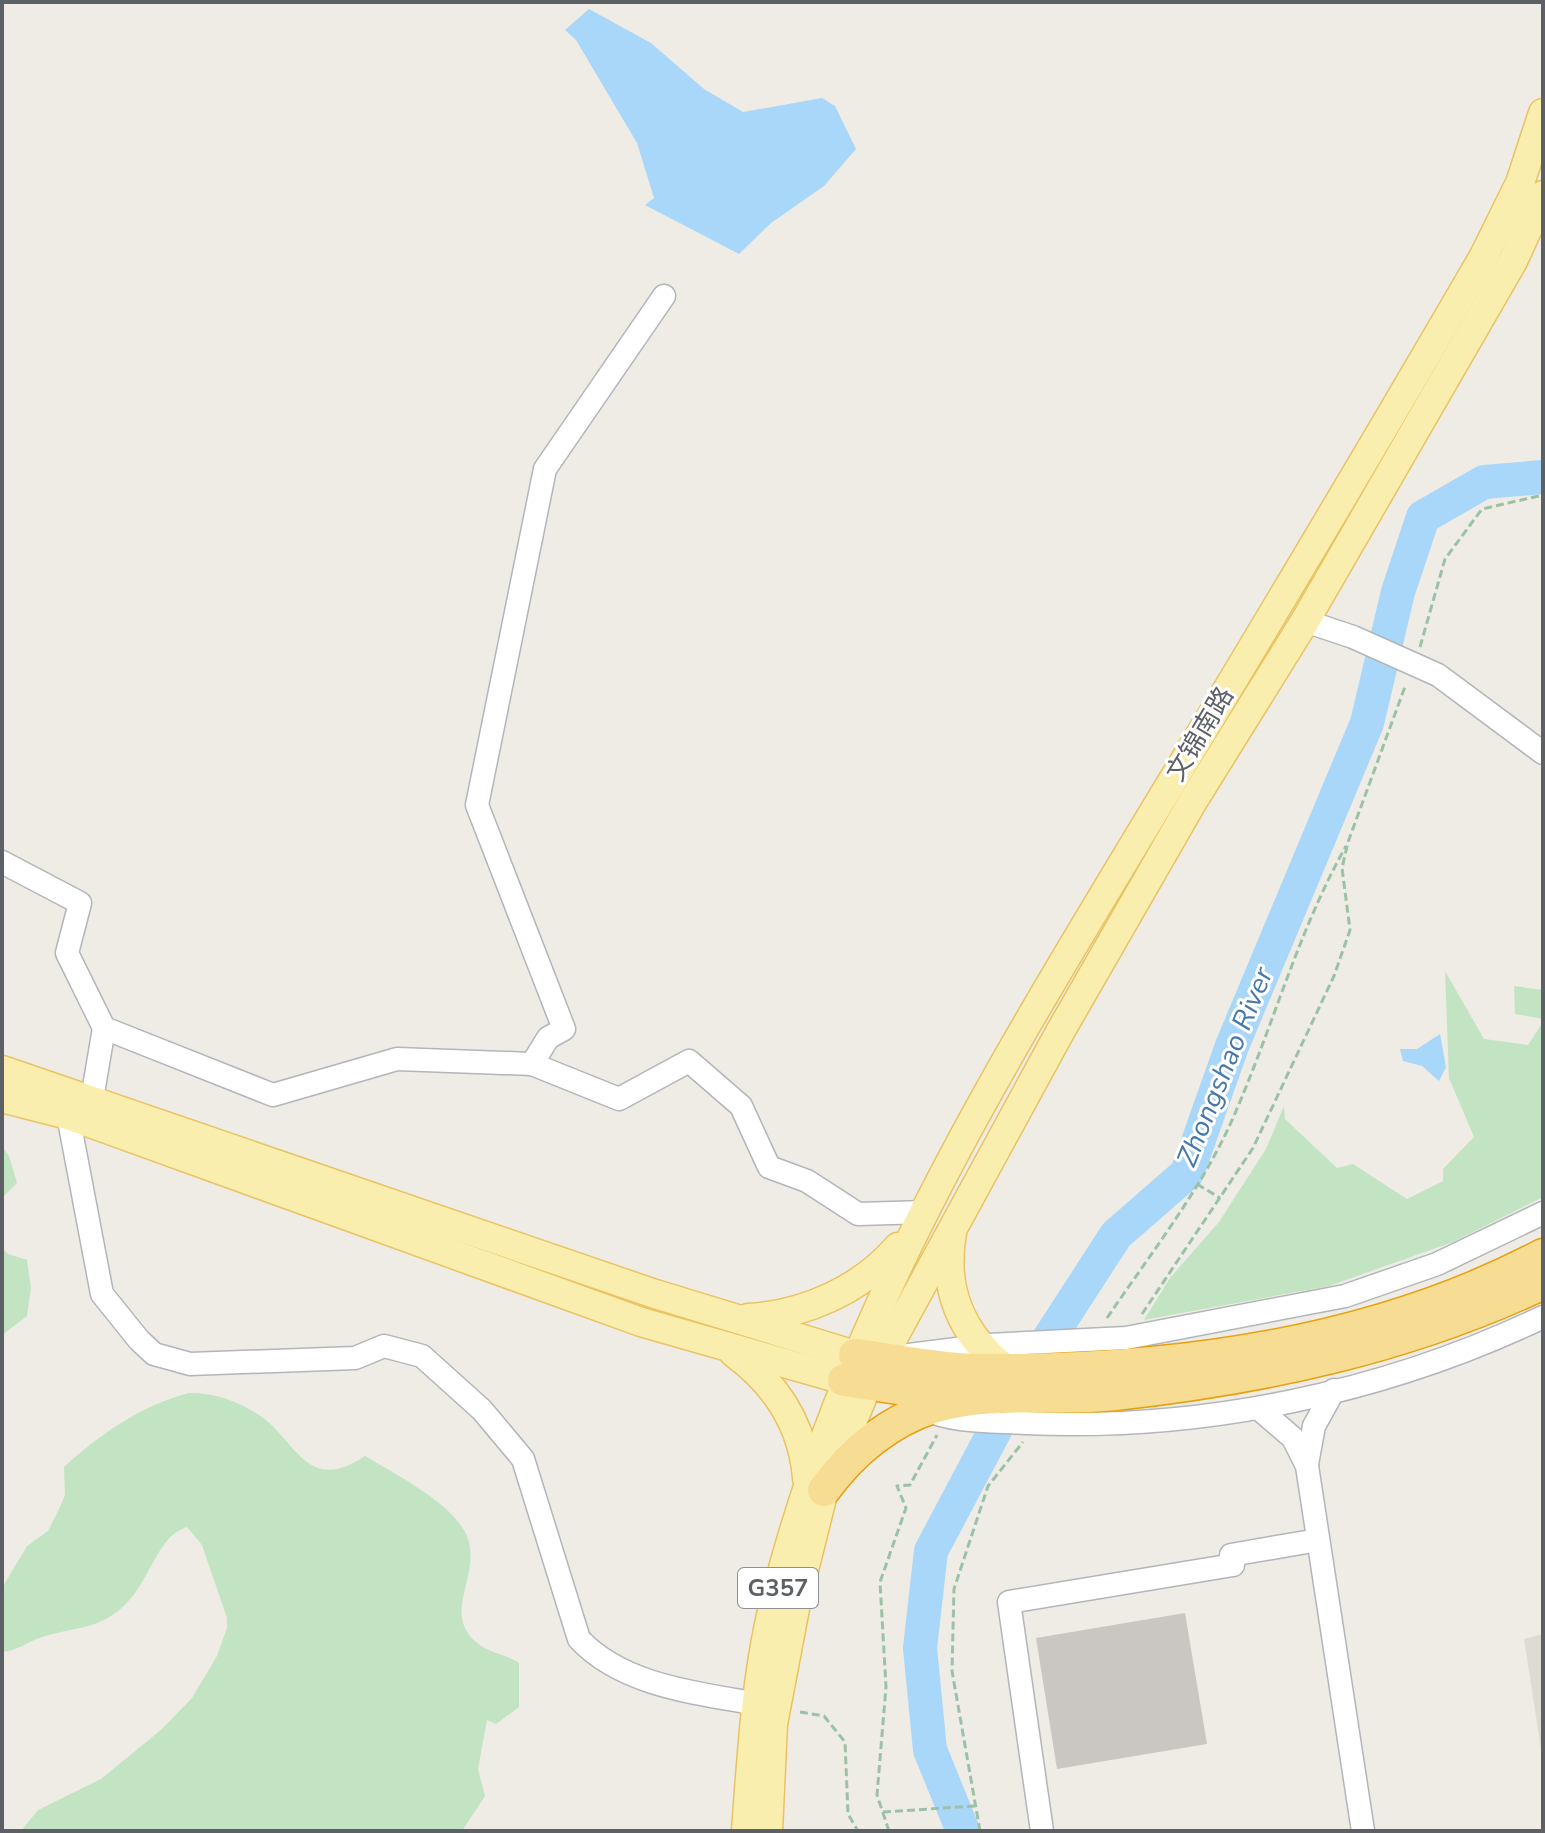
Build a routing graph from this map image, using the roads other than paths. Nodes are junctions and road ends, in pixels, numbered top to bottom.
1 (1543, 113) edge
2 (1543, 195) edge
3 (664, 296) dead end
4 (1305, 621) junction
5 (1543, 753) edge
6 (2, 862) edge
7 (104, 1028) junction
8 (532, 1064) junction
9 (2, 1070) edge
10 (2, 1098) edge
11 (92, 1099) junction
12 (68, 1115) junction
13 (965, 1201) junction
14 (925, 1212) junction
15 (1543, 1213) edge
16 (1543, 1255) edge
17 (1543, 1283) edge
18 (1543, 1317) edge
19 (736, 1319) junction
20 (715, 1343) junction
21 (1118, 1352) junction
22 (984, 1366) junction
23 (862, 1369) junction
24 (1334, 1390) junction
25 (1258, 1408) junction
26 (936, 1414) junction
27 (1307, 1466) junction
28 (816, 1487) junction
29 (1318, 1540) junction
30 (767, 1706) junction
31 (746, 1831) edge
32 (768, 1831) edge
33 (1042, 1831) edge
34 (1363, 1831) edge

1 - 14 main road, 文锦南路
2 - 4 main road, 文锦南路
3 - 8 street
4 - 5 street, bridge
4 - 13 main road, 文锦南路
6 - 7 street
7 - 8 street
7 - 11 street
8 - 14 street
9 - 11 main road
10 - 12 main road
11 - 19 main road
12 - 20 main road
12 - 30 street
13 - 22 main road
13 - 23 main road, 文锦南路
14 - 19 main road
14 - 23 main road, 文锦南路
15 - 21 street
16 - 21 highway
17 - 22 highway
18 - 24 street
19 - 23 main road
20 - 23 main road
20 - 28 main road
21 - 22 highway
22 - 23 highway
22 - 26 highway
23 - 26 street
23 - 28 main road, G357
24 - 25 street
24 - 27 street
25 - 26 street
25 - 27 street
26 - 28 highway
27 - 29 street
28 - 30 main road, G357
29 - 33 street
29 - 34 street
30 - 31 main road, G357
30 - 32 main road, G357

